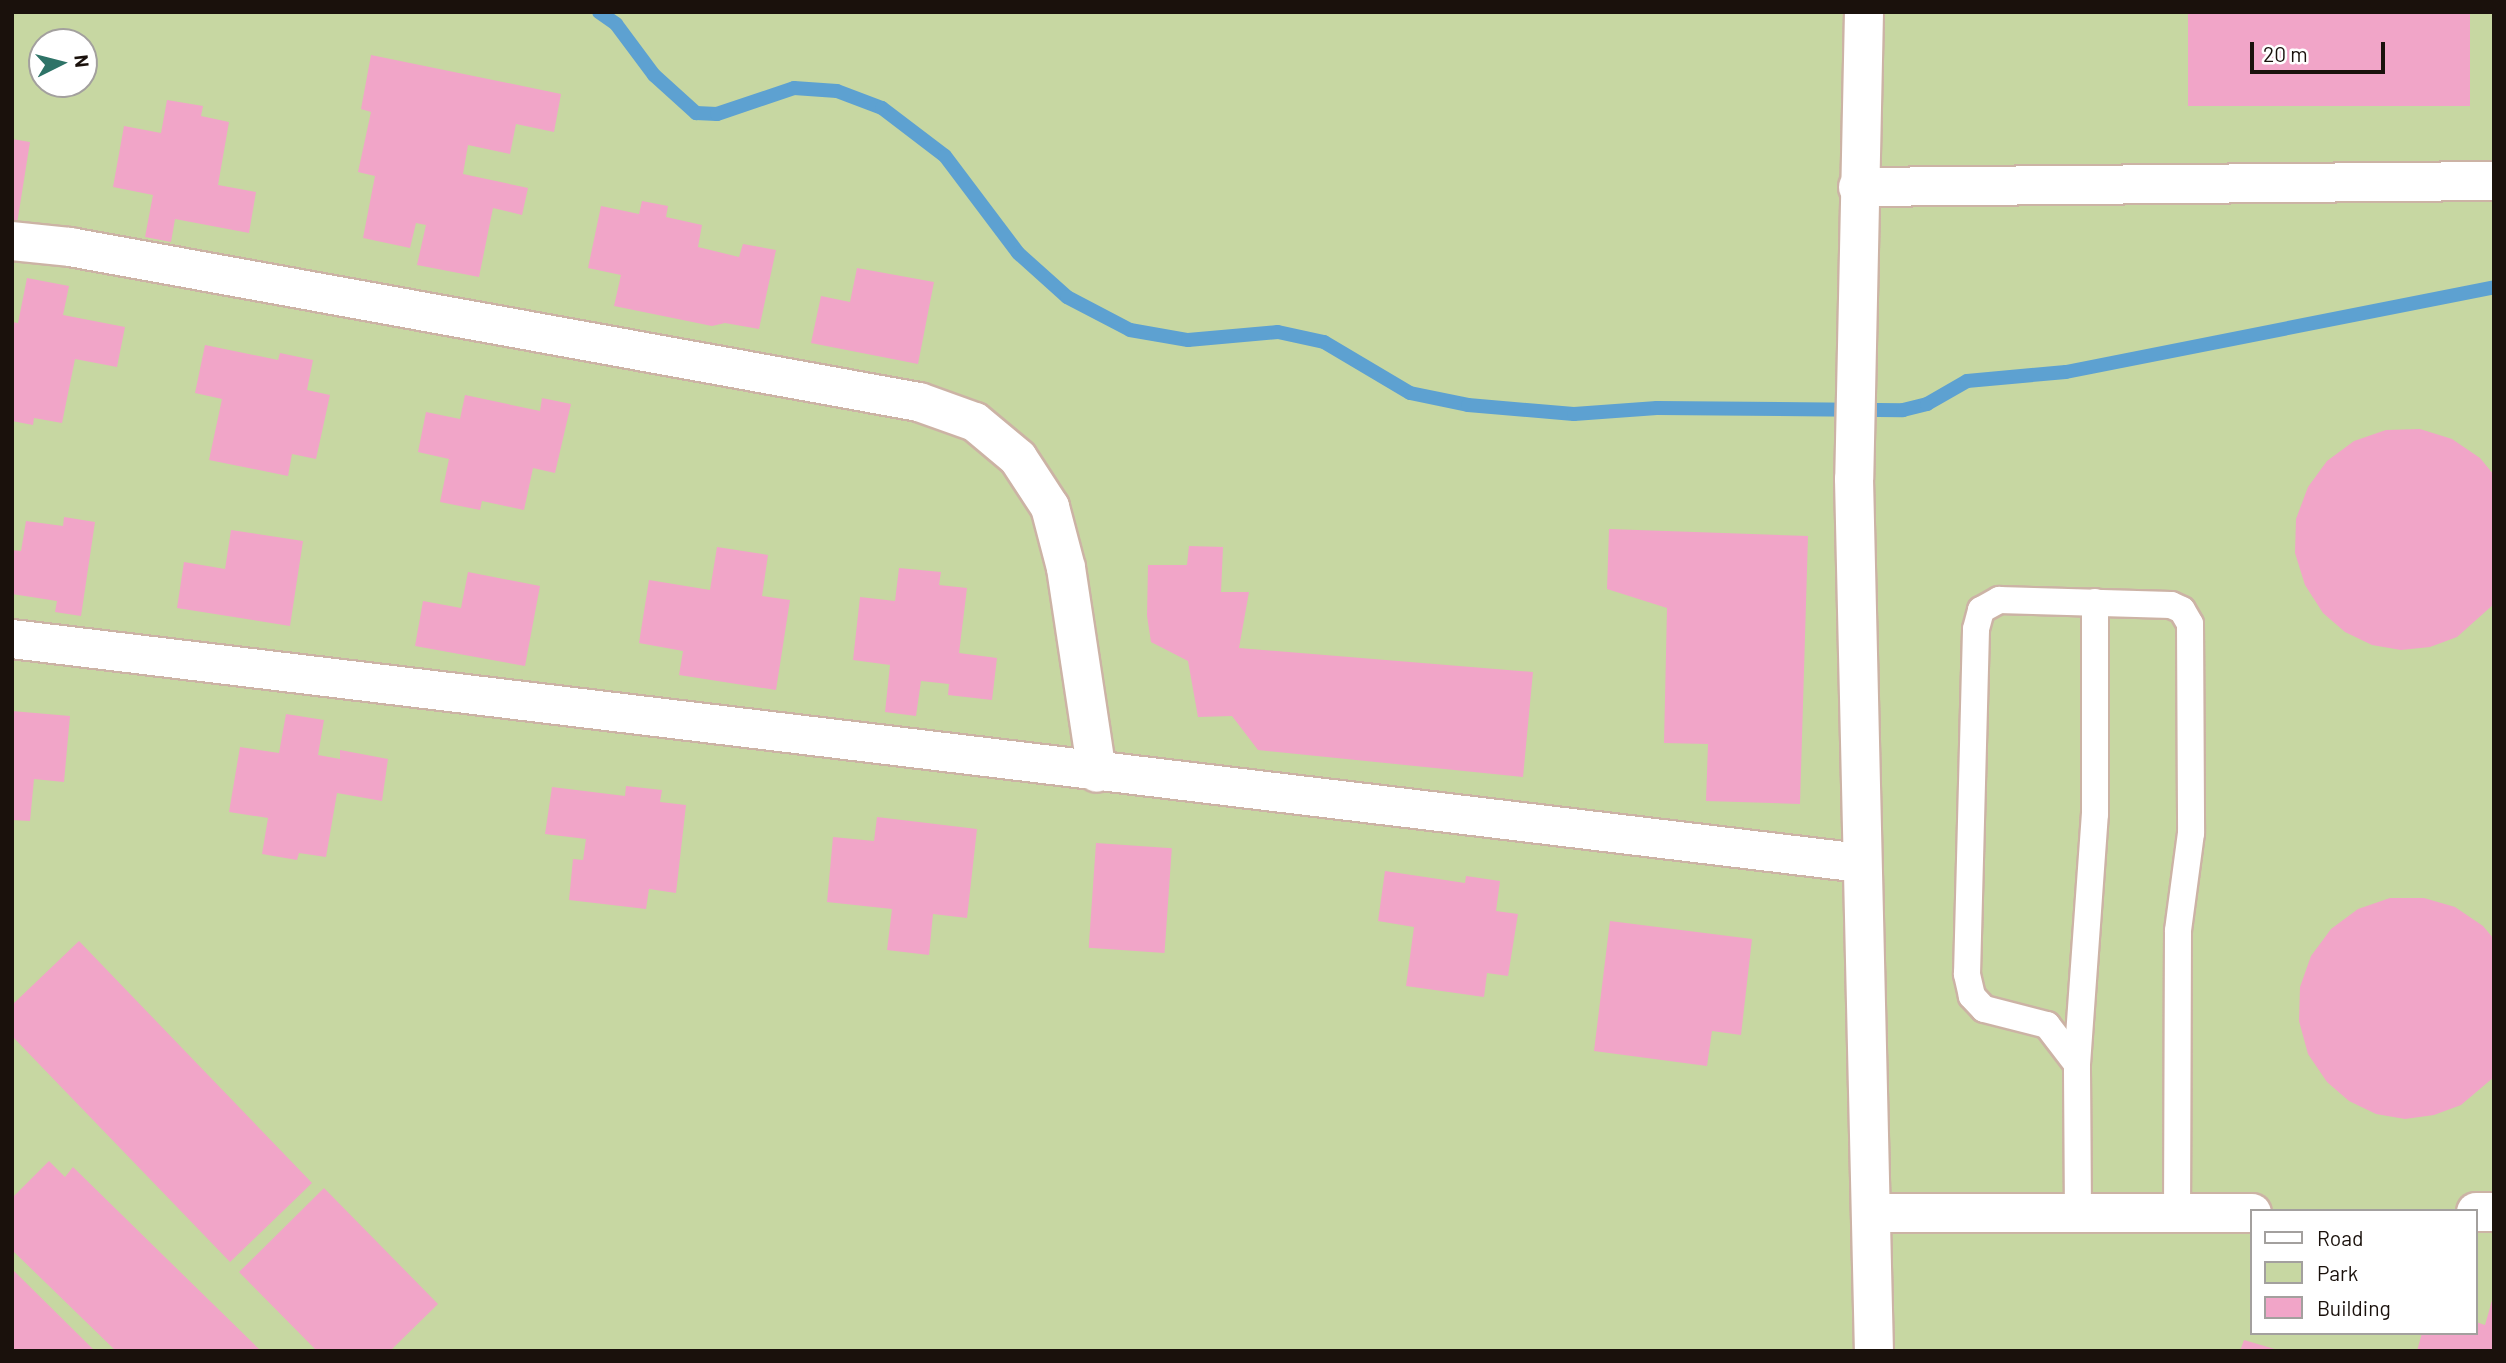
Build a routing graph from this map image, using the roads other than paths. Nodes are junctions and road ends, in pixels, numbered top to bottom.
1 (1864, 12) edge
2 (2494, 181) edge
3 (1858, 187) junction
4 (12, 241) edge
5 (2095, 602) junction
6 (12, 639) edge
7 (1097, 773) junction
8 (1860, 863) junction
9 (2077, 1064) junction
10 (1872, 1213) junction
11 (2176, 1213) junction
12 (2250, 1213) edge
13 (2078, 1214) junction
14 (1874, 1351) edge

1 - 3 street
2 - 3 street
3 - 8 street
4 - 7 street
5 - 9 lane
5 - 9 lane
5 - 11 lane
6 - 7 street
7 - 8 street
8 - 10 street
9 - 13 lane
10 - 13 street
10 - 14 street
11 - 12 street
11 - 13 street

